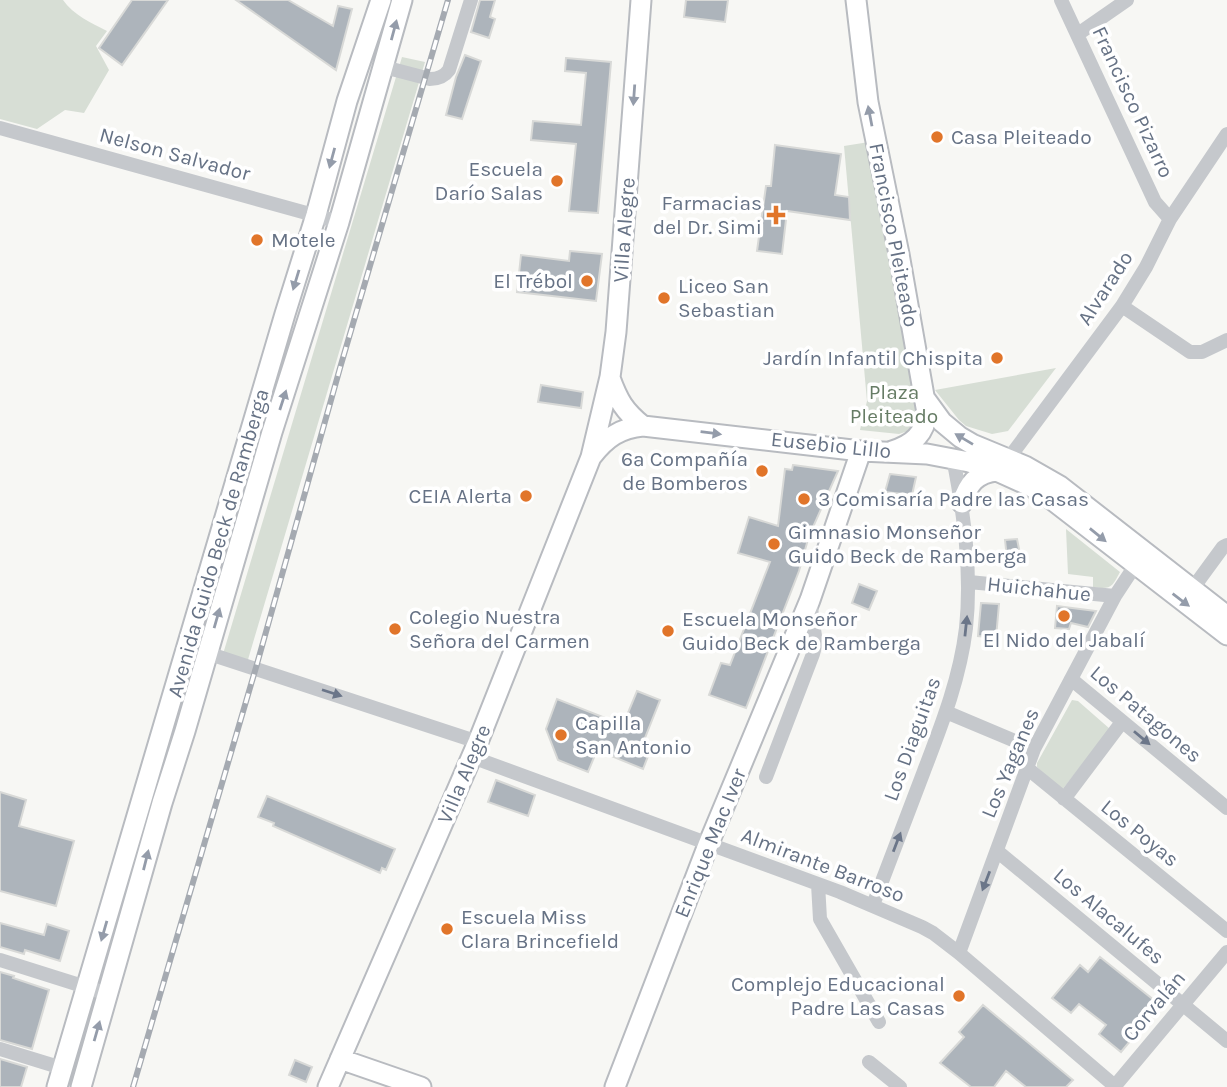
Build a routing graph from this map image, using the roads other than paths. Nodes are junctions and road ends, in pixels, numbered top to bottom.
1 (381, 0) edge
2 (402, 0) edge
3 (471, 0) edge
4 (641, 0) edge
5 (856, 0) edge
6 (1061, 0) edge
7 (1127, 0) edge
8 (1078, 34) junction
9 (384, 67) junction
10 (347, 101) junction
11 (371, 107) junction
12 (0, 128) edge
13 (1227, 134) edge
14 (316, 215) junction
15 (1170, 219) junction
16 (339, 222) junction
17 (1122, 306) junction
18 (1227, 340) edge
19 (610, 377) junction
20 (926, 399) junction
21 (643, 426) junction
22 (861, 451) junction
23 (891, 452) junction
24 (591, 457) junction
25 (953, 458) junction
26 (1003, 465) junction
27 (962, 503) junction
28 (1227, 545) edge
29 (1140, 558) junction
30 (969, 582) junction
31 (1193, 588) junction
32 (1115, 596) junction
33 (810, 600) junction
34 (1227, 616) edge
35 (193, 628) junction
36 (1227, 635) edge
37 (207, 653) junction
38 (182, 667) junction
39 (1071, 679) junction
40 (946, 712) junction
41 (1122, 722) junction
42 (475, 749) junction
43 (1034, 749) junction
44 (1027, 768) junction
45 (766, 777) dead end
46 (1064, 799) junction
47 (1227, 808) edge
48 (708, 845) junction
49 (997, 851) junction
50 (818, 884) junction
51 (873, 905) junction
52 (1227, 931) edge
53 (1227, 952) edge
54 (958, 953) junction
55 (0, 960) edge
56 (87, 987) junction
57 (108, 993) junction
58 (1183, 1005) junction
59 (879, 1022) dead end
60 (1227, 1041) edge
61 (0, 1049) edge
62 (340, 1059) junction
63 (869, 1062) dead end
64 (59, 1078) edge
65 (81, 1087) edge
66 (328, 1087) edge
67 (421, 1087) edge
68 (615, 1087) edge
69 (900, 1087) edge
70 (1115, 1087) edge

1 - 10 main road, Avenida Guido Beck de Ramberga
9 -> 2 main road, Avenida Guido Beck de Ramberga
3 - 9 street
4 -> 19 main road, Villa Alegre
20 -> 5 main road, Francisco Pleiteado
6 - 8 street, Francisco Pizarro
7 - 8 street
8 - 15 street, Francisco Pizarro
9 - 11 main road, Avenida Guido Beck de Ramberga
10 - 11 main road
10 -> 14 main road, Avenida Guido Beck de Ramberga
11 - 16 main road, Avenida Guido Beck de Ramberga
12 - 14 street, Nelson Salvador
13 - 15 street, Alvarado
14 - 16 street, Nelson Salvador
14 -> 35 main road, Avenida Guido Beck de Ramberga
15 - 17 street, Alvarado
37 -> 16 main road, Avenida Guido Beck de Ramberga
17 - 18 street
17 - 26 street, Alvarado
19 - 21 main road
19 - 24 main road, Villa Alegre
20 - 23 main road, Francisco Pleiteado
26 -> 20 main road
21 -> 22 main road, Eusebio Lillo
21 - 24 main road, Villa Alegre
22 - 23 main road, Eusebio Lillo
22 - 33 main road, Enrique Mac Iver
23 - 25 main road, Eusebio Lillo
24 - 42 main road, Villa Alegre
25 - 26 main road
25 - 27 street
26 - 27 main road
26 - 29 main road
27 - 30 street
28 - 31 street
29 - 31 main road
29 - 32 street, Huichahue
29 -> 36 main road
30 - 32 street, Huichahue
40 -> 30 street, Los Diaguitas
31 - 34 main road
32 - 39 street, Los Yaganes
33 - 45 street, Enrique Mac Iver
33 - 48 main road, Enrique Mac Iver
35 - 37 main road
35 - 38 main road, Avenida Guido Beck de Ramberga
37 - 38 main road
37 -> 42 street, Almirante Barroso
57 -> 37 main road, Avenida Guido Beck de Ramberga
38 -> 56 main road, Avenida Guido Beck de Ramberga
39 - 41 street, Los Patagones
39 - 43 street, Los Yaganes
40 - 43 street
51 -> 40 street, Los Diaguitas
41 - 46 street
41 -> 47 street, Los Patagones
42 - 48 street, Almirante Barroso
42 - 62 main road, Villa Alegre
43 - 44 street, Los Yaganes
44 - 46 street, Los Poyas
44 - 49 street, Los Yaganes
46 - 52 street, Los Poyas
48 - 50 street, Almirante Barroso
48 - 68 main road, Enrique Mac Iver
49 -> 54 street, Los Yaganes
49 - 58 street, Los Alacalufes
50 - 51 street, Almirante Barroso
50 - 59 street
51 - 54 street, Almirante Barroso
53 - 58 street, Corvalán
54 - 70 street, Almirante Barroso
55 - 56 street
56 - 57 street
56 - 64 main road, Avenida Guido Beck de Ramberga
65 -> 57 main road, Avenida Guido Beck de Ramberga
58 - 60 street, Los Alacalufes
58 - 70 street, Corvalán
61 - 64 street
62 - 66 main road, Villa Alegre
62 - 67 main road
63 - 69 street

